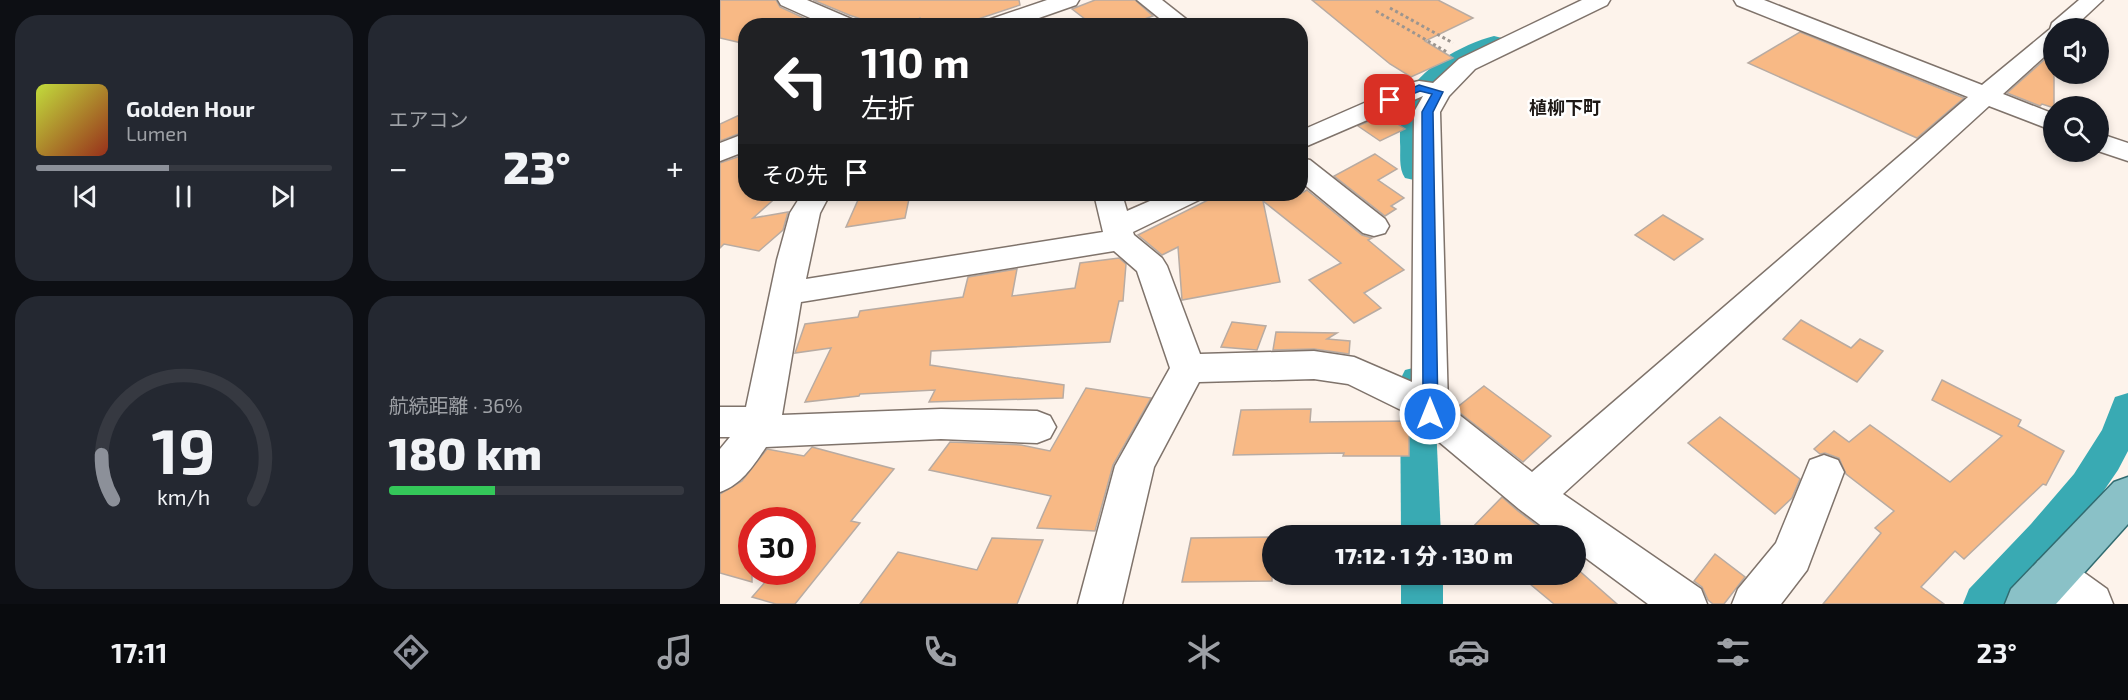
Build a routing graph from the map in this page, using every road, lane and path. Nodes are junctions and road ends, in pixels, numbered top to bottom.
1 (789, 0) edge
2 (1148, 0) edge
3 (1599, 0) edge
4 (1745, 0) edge
5 (2092, 0) edge
6 (1053, 2) edge
7 (1390, 8) dead end
8 (1376, 11) dead end
9 (830, 18) edge
10 (1013, 18) edge
11 (1173, 18) edge
12 (2071, 18) edge
13 (2043, 45) edge
14 (1458, 46) dead end
15 (1456, 56) dead end
16 (1429, 90) junction
17 (1985, 96) junction
18 (2043, 119) edge
19 (1308, 138) edge
20 (738, 145) edge
21 (2109, 145) edge
22 (720, 153) edge
23 (2128, 153) edge
24 (1308, 172) edge
25 (812, 201) edge
26 (1110, 201) edge
27 (1176, 201) edge
28 (1374, 226) dead end
29 (1118, 233) junction
30 (787, 293) junction
31 (1188, 368) junction
32 (1430, 414) junction
33 (746, 425) edge
34 (1037, 427) dead end
35 (1824, 472) dead end
36 (720, 475) edge
37 (2128, 495) edge
38 (1533, 496) junction
39 (2040, 590) edge
40 (1100, 604) edge
41 (1685, 604) edge
42 (1754, 604) edge
43 (2091, 604) edge

1 - 9 street
2 - 11 street
3 - 16 street
4 - 17 street
5 - 12 street
6 - 10 street
7 - 14 path
8 - 15 path
13 - 17 street
16 - 19 street
16 - 32 street
17 - 18 street
17 - 38 street
20 - 22 street
21 - 23 street
24 - 28 street
25 - 30 street
26 - 29 street
27 - 29 street
29 - 30 street
29 - 31 street
30 - 33 street
31 - 32 street
31 - 40 street
32 - 38 street
33 - 34 street
33 - 36 street
35 - 42 street
37 - 39 main road
38 - 41 street
39 - 43 street

